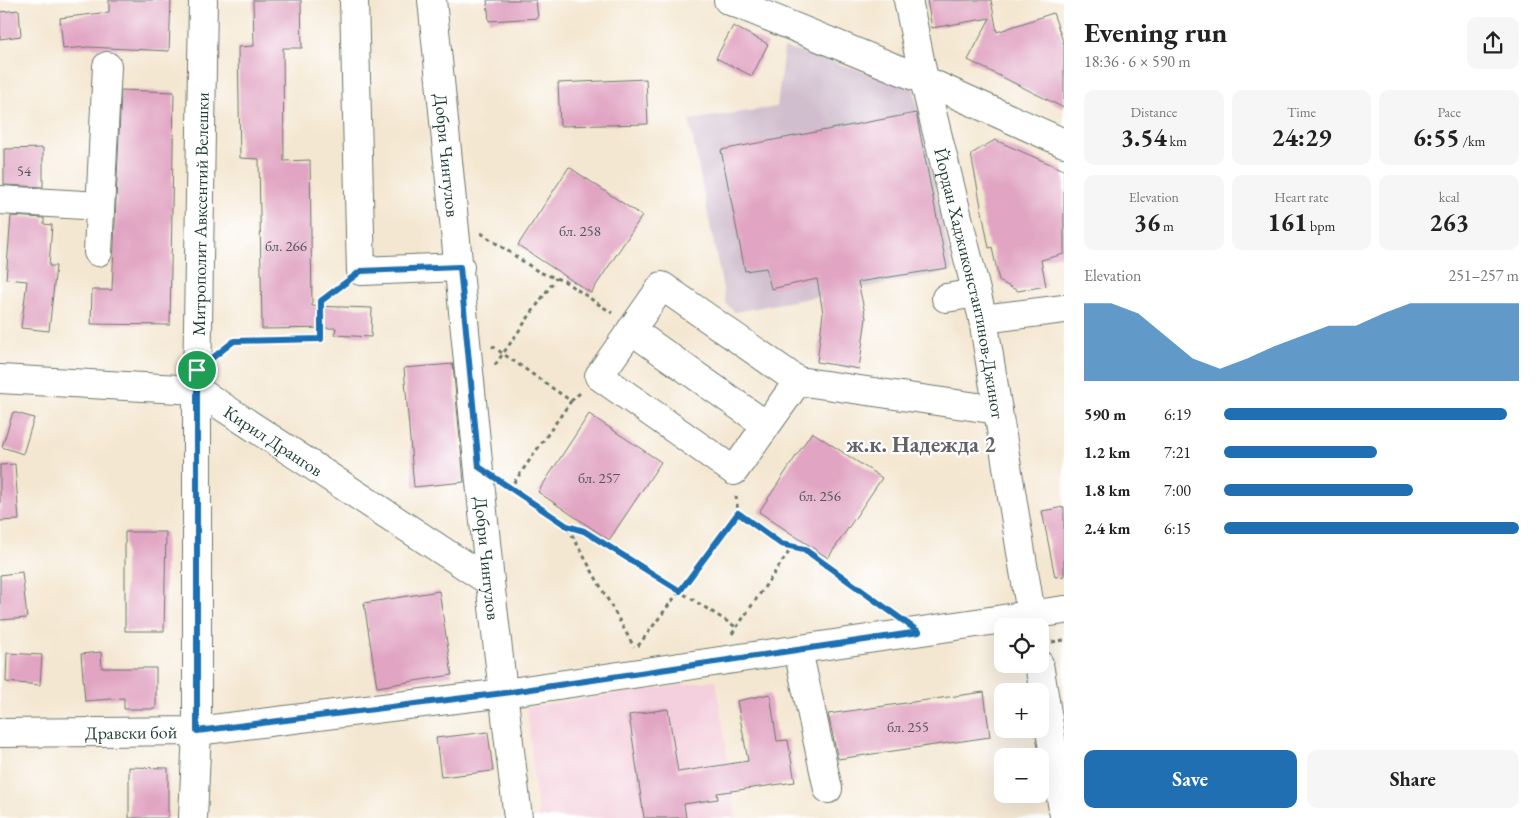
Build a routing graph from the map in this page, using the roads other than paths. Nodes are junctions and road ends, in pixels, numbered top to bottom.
1 (203, 0) edge
2 (354, 0) edge
3 (432, 0) edge
4 (728, 0) edge
5 (908, 0) edge
6 (107, 66) dead end
7 (924, 80) junction
8 (1064, 142) edge
9 (0, 200) edge
10 (100, 206) junction
11 (98, 252) dead end
12 (460, 267) junction
13 (946, 298) dead end
14 (980, 306) junction
15 (1063, 310) edge
16 (632, 329) junction
17 (0, 379) edge
18 (197, 380) junction
19 (798, 381) junction
20 (998, 410) junction
21 (766, 426) junction
22 (490, 582) junction
23 (1064, 610) edge
24 (1032, 618) edge
25 (1041, 618) edge
26 (994, 625) edge
27 (798, 650) junction
28 (1041, 673) edge
29 (504, 693) junction
30 (197, 731) junction
31 (0, 733) edge
32 (1060, 766) edge
33 (828, 789) dead end
34 (1064, 816) edge
35 (193, 818) edge
36 (518, 818) edge

1 - 18 street, Митрополит Авксентий Велешки
2 - 12 street
3 - 12 street, Добри Чинтулов
4 - 7 street
5 - 7 street, Йордан Хаджиконстантинов-Джинот
6 - 10 street
7 - 8 street
7 - 14 street, Йордан Хаджиконстантинов-Джинот
9 - 10 street
10 - 11 street
12 - 22 street, Добри Чинтулов
13 - 14 street
14 - 15 street
14 - 20 street, Йордан Хаджиконстантинов-Джинот
16 - 19 street
16 - 21 street
16 - 21 street
17 - 18 street
18 - 22 street, Кирил Дрангов
18 - 30 street, Митрополит Авксентий Велешки
19 - 20 street
19 - 21 street
20 - 24 street, Йордан Хаджиконстантинов-Джинот
22 - 29 street, Добри Чинтулов
23 - 25 street, Дравски бой
26 - 27 street, Дравски бой
27 - 29 street, Дравски бой
27 - 33 street
28 - 32 street
29 - 30 street, Дравски бой
29 - 36 street, Добри Чинтулов
30 - 31 street, Дравски бой
30 - 35 street, Митрополит Авксентий Велешки
32 - 34 street

